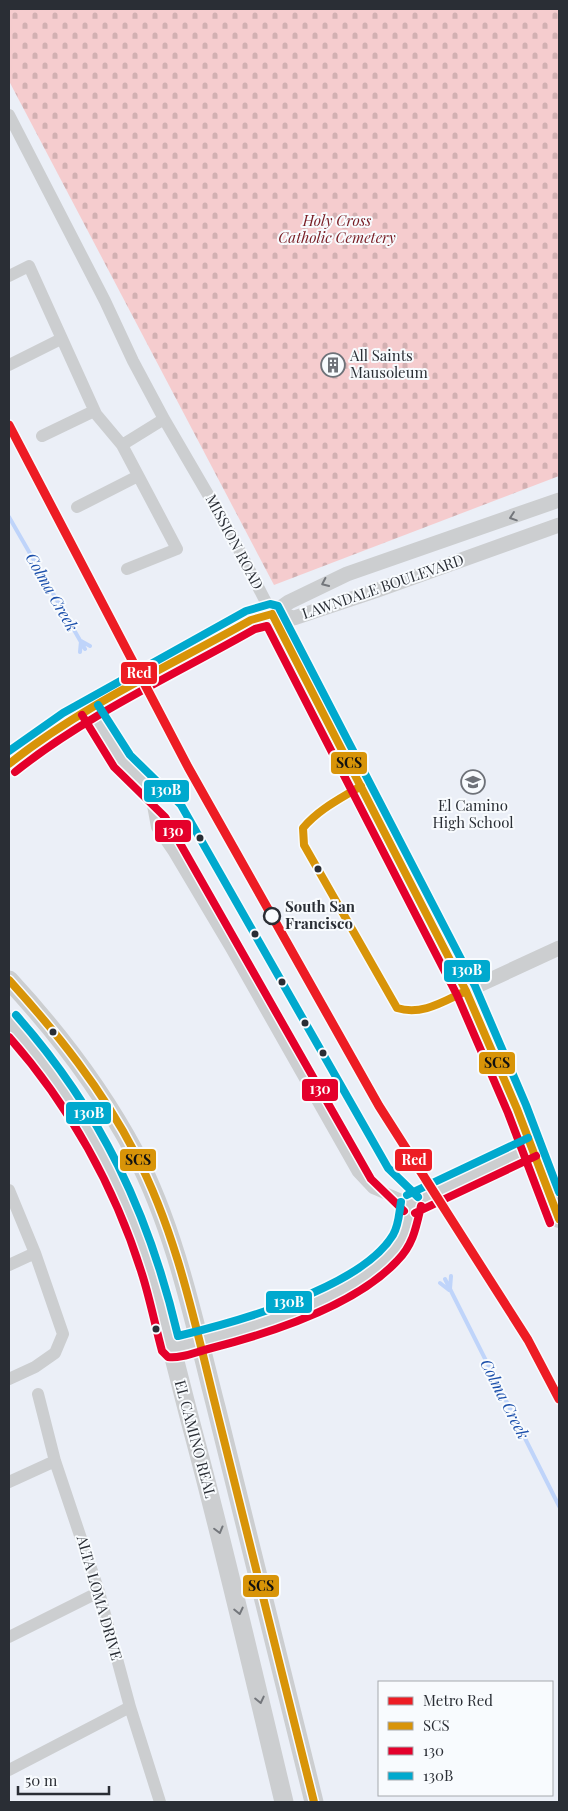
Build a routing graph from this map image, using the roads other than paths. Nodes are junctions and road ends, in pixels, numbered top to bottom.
1 (9, 115) edge
2 (9, 276) edge
3 (61, 339) junction
4 (9, 365) edge
5 (94, 411) junction
6 (164, 419) junction
7 (42, 436) dead end
8 (122, 445) junction
9 (138, 476) junction
10 (559, 500) edge
11 (77, 507) dead end
12 (559, 525) edge
13 (127, 569) dead end
14 (272, 614) junction
15 (90, 710) junction
16 (9, 764) edge
17 (559, 948) edge
18 (9, 980) edge
19 (466, 991) junction
20 (9, 1022) edge
21 (532, 1147) junction
22 (9, 1190) edge
23 (410, 1204) junction
24 (559, 1219) edge
25 (35, 1253) junction
26 (9, 1265) edge
27 (199, 1342) junction
28 (171, 1348) junction
29 (9, 1379) edge
30 (38, 1394) dead end
31 (55, 1461) junction
32 (9, 1482) edge
33 (99, 1592) junction
34 (9, 1637) edge
35 (248, 1652) junction
36 (278, 1659) junction
37 (130, 1707) junction
38 (9, 1770) edge
39 (160, 1802) edge
40 (284, 1802) edge
41 (314, 1802) edge

1 - 6 street, MISSION ROAD
2 - 3 street
3 - 4 street
3 - 5 street
5 - 7 street
5 - 8 street
6 - 8 street
6 - 14 street, MISSION ROAD
8 - 9 street
9 - 11 street
9 - 13 street
10 -> 14 street, LAWNDALE BOULEVARD
12 - 14 street, LAWNDALE BOULEVARD
14 - 15 main road
14 - 19 main road, MISSION ROAD
15 - 16 main road
15 - 23 street
17 - 19 street
18 - 27 main road, EL CAMINO REAL
19 - 21 main road, MISSION ROAD
20 - 28 main road, EL CAMINO REAL
21 - 23 street
21 - 24 main road, MISSION ROAD
22 - 25 street
23 - 27 street
25 - 26 street
25 - 29 street
27 - 28 street
27 - 36 main road, EL CAMINO REAL
28 -> 35 main road, EL CAMINO REAL
30 - 31 street, ALTA LOMA DRIVE
31 - 32 street
31 - 33 street, ALTA LOMA DRIVE
33 - 34 street
33 - 37 street, ALTA LOMA DRIVE
35 - 36 main road
35 -> 40 main road, EL CAMINO REAL
36 - 41 main road, EL CAMINO REAL
37 - 38 street
37 - 39 street, ALTA LOMA DRIVE

